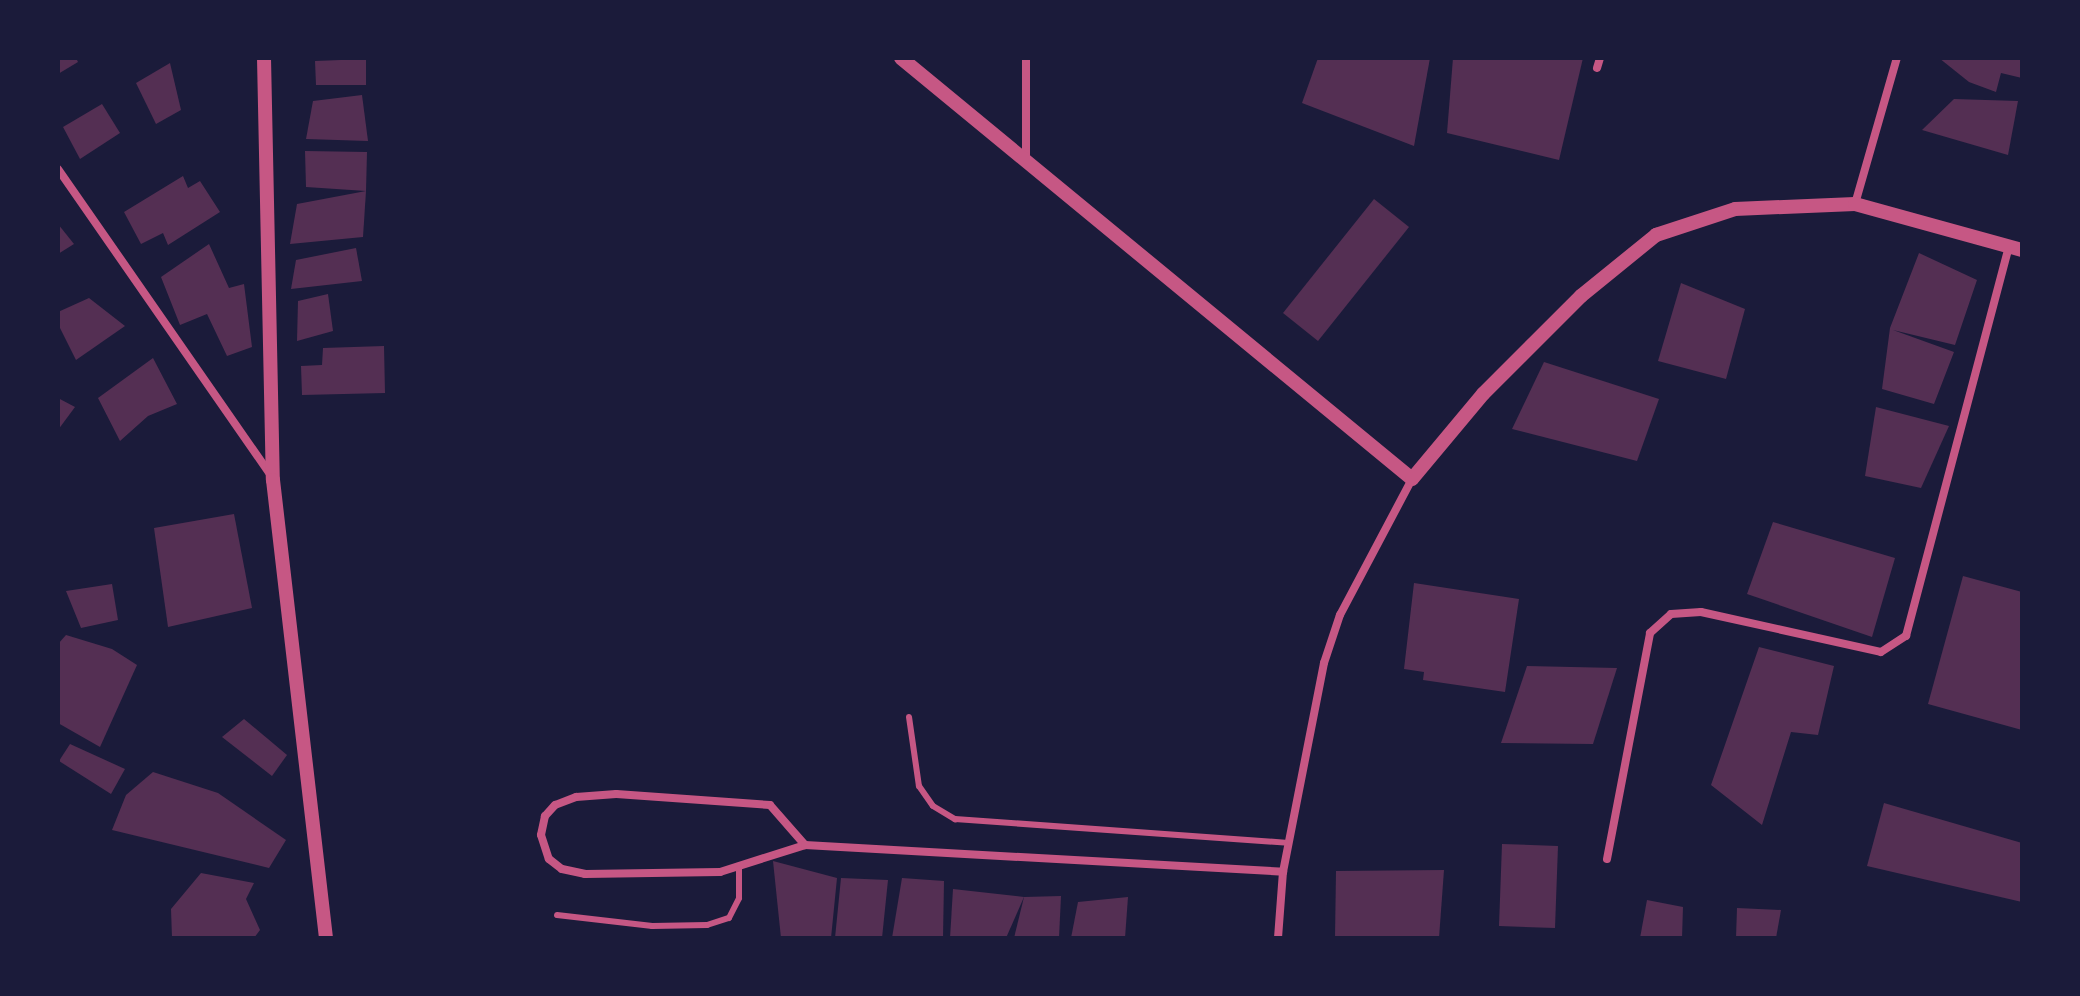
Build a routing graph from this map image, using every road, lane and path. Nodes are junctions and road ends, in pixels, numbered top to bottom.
1 (264, 58) edge
2 (901, 58) edge
3 (1026, 58) edge
4 (1600, 58) edge
5 (1897, 58) edge
6 (1597, 68) dead end
7 (1026, 159) junction
8 (58, 169) edge
9 (1855, 204) junction
10 (2015, 248) edge
11 (1412, 479) junction
12 (273, 480) junction
13 (909, 717) dead end
14 (1288, 843) junction
15 (805, 845) junction
16 (1607, 859) dead end
17 (739, 867) junction
18 (1283, 872) junction
19 (557, 915) dead end
20 (326, 938) edge
21 (1278, 938) edge

1 - 12 street
2 - 7 street
3 - 7 street
4 - 6 street
5 - 9 street
7 - 11 street
8 - 12 street
9 - 10 street
9 - 11 street
10 - 16 street
11 - 14 street
12 - 20 street
13 - 14 lane
14 - 18 street
15 - 17 street
15 - 17 street
15 - 18 street
17 - 19 lane
18 - 21 street

